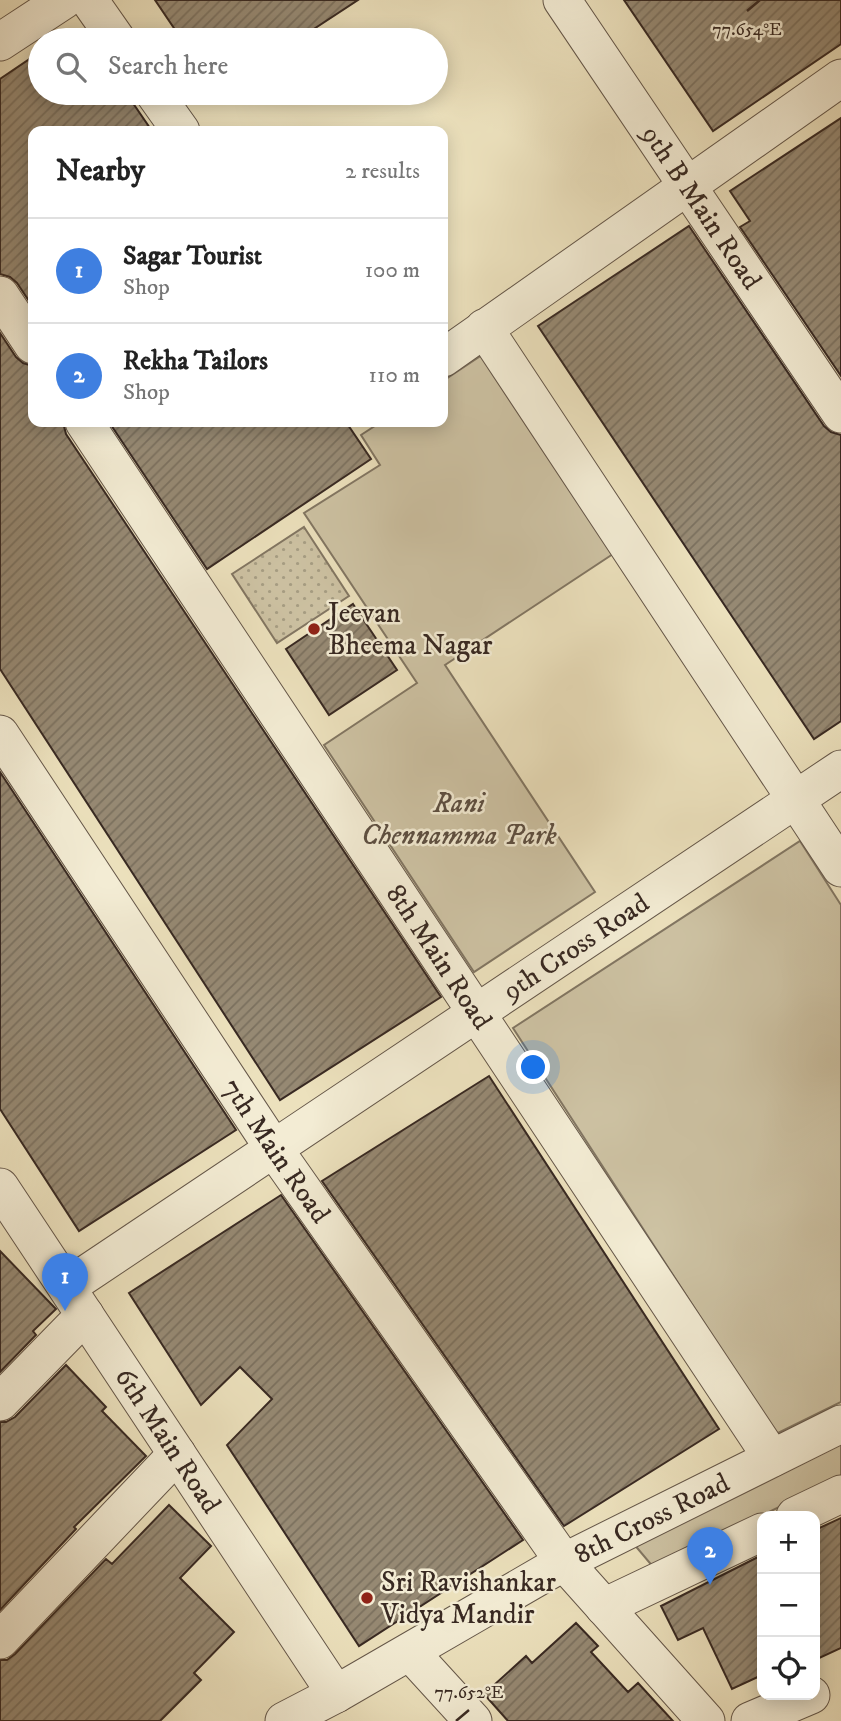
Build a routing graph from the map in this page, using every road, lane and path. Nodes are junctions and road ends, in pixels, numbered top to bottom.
1 (64, 0) edge
2 (89, 0) edge
3 (562, 0) edge
4 (109, 28) edge
5 (0, 42) edge
6 (841, 78) edge
7 (163, 105) edge
8 (177, 126) edge
9 (687, 186) junction
10 (0, 295) edge
11 (484, 328) junction
12 (28, 337) edge
13 (448, 354) edge
14 (841, 414) edge
15 (87, 427) edge
16 (0, 734) edge
17 (841, 769) edge
18 (796, 799) junction
19 (841, 867) edge
20 (475, 1013) junction
21 (274, 1149) junction
22 (0, 1187) edge
23 (76, 1301) junction
24 (0, 1402) edge
25 (841, 1424) edge
26 (177, 1454) junction
27 (772, 1458) junction
28 (841, 1494) edge
29 (805, 1511) edge
30 (757, 1534) edge
31 (564, 1562) junction
32 (604, 1607) junction
33 (0, 1640) edge
34 (410, 1652) junction
35 (841, 1682) edge
36 (820, 1691) edge
37 (336, 1694) junction
38 (799, 1700) edge
39 (284, 1721) edge
40 (473, 1721) edge
41 (706, 1721) edge
42 (750, 1721) edge

1 - 5 street
2 - 4 street
3 - 9 street, 9th B Main Road
6 - 9 street
7 - 8 street
9 - 11 street
9 - 14 street, 9th B Main Road
10 - 12 street
11 - 13 street
11 - 18 street
15 - 20 street, 8th Main Road
16 - 21 street, 7th Main Road
17 - 18 street, 9th Cross Road
18 - 19 street
18 - 20 street, 9th Cross Road
20 - 21 street, 9th Cross Road
20 - 27 street, 8th Main Road
21 - 23 street, 9th Cross Road
21 - 31 street, 7th Main Road
22 - 23 street, 6th Main Road
23 - 24 street
23 - 26 street, 6th Main Road
25 - 27 street, 8th Cross Road
26 - 33 street
26 - 37 street, 6th Main Road
27 - 31 street, 8th Cross Road
28 - 29 street
30 - 32 street
31 - 32 street
31 - 34 street, 8th Cross Road
32 - 41 street
34 - 37 street, 8th Cross Road
34 - 40 street
35 - 36 street
37 - 39 street, 8th Cross Road
38 - 42 street

